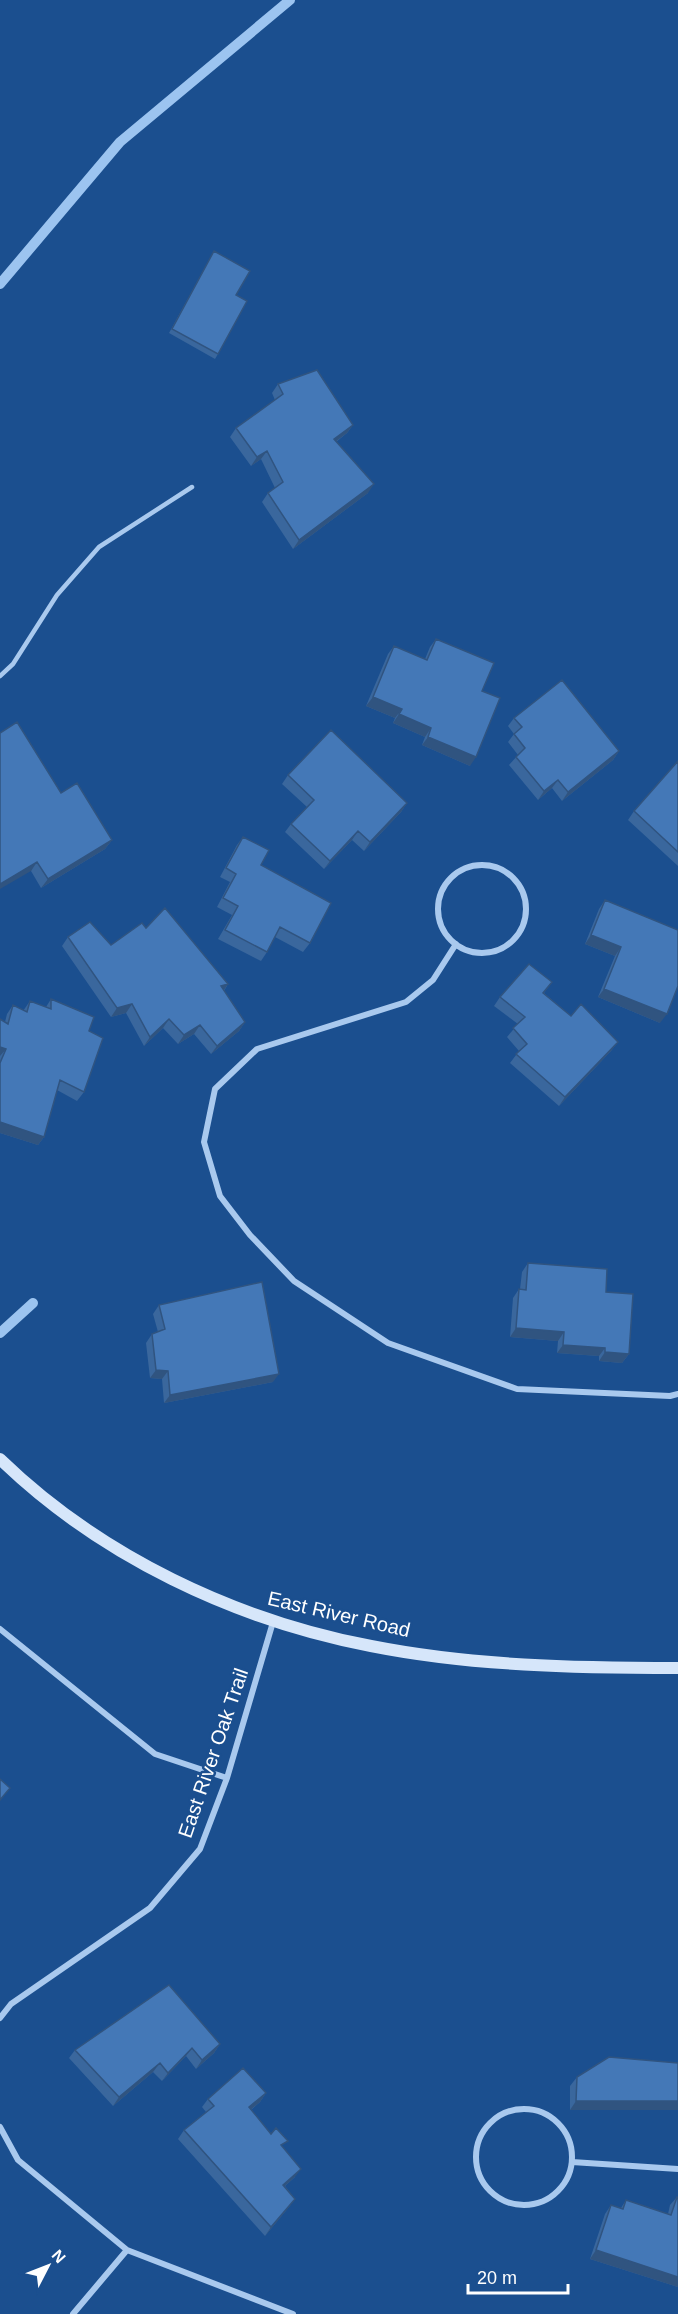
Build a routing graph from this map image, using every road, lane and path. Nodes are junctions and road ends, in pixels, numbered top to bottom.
1 (192, 487) dead end
2 (0, 676) edge
3 (456, 944) junction
4 (678, 1394) edge
5 (0, 1459) edge
6 (273, 1622) junction
7 (0, 1629) edge
8 (678, 1668) edge
9 (227, 1778) junction
10 (0, 2018) edge
11 (0, 2127) edge
12 (572, 2162) junction
13 (678, 2169) edge
14 (127, 2250) junction
15 (73, 2314) edge
16 (293, 2314) edge

1 - 2 lane
3 - 3 street
3 - 4 street
5 - 6 street, East River Road
6 - 8 street, East River Road
6 - 9 street, East River Oak Trail
7 - 9 street
9 - 10 street, East River Oak Trail
11 - 14 street
12 - 12 street
12 - 13 street
14 - 15 street
14 - 16 street

